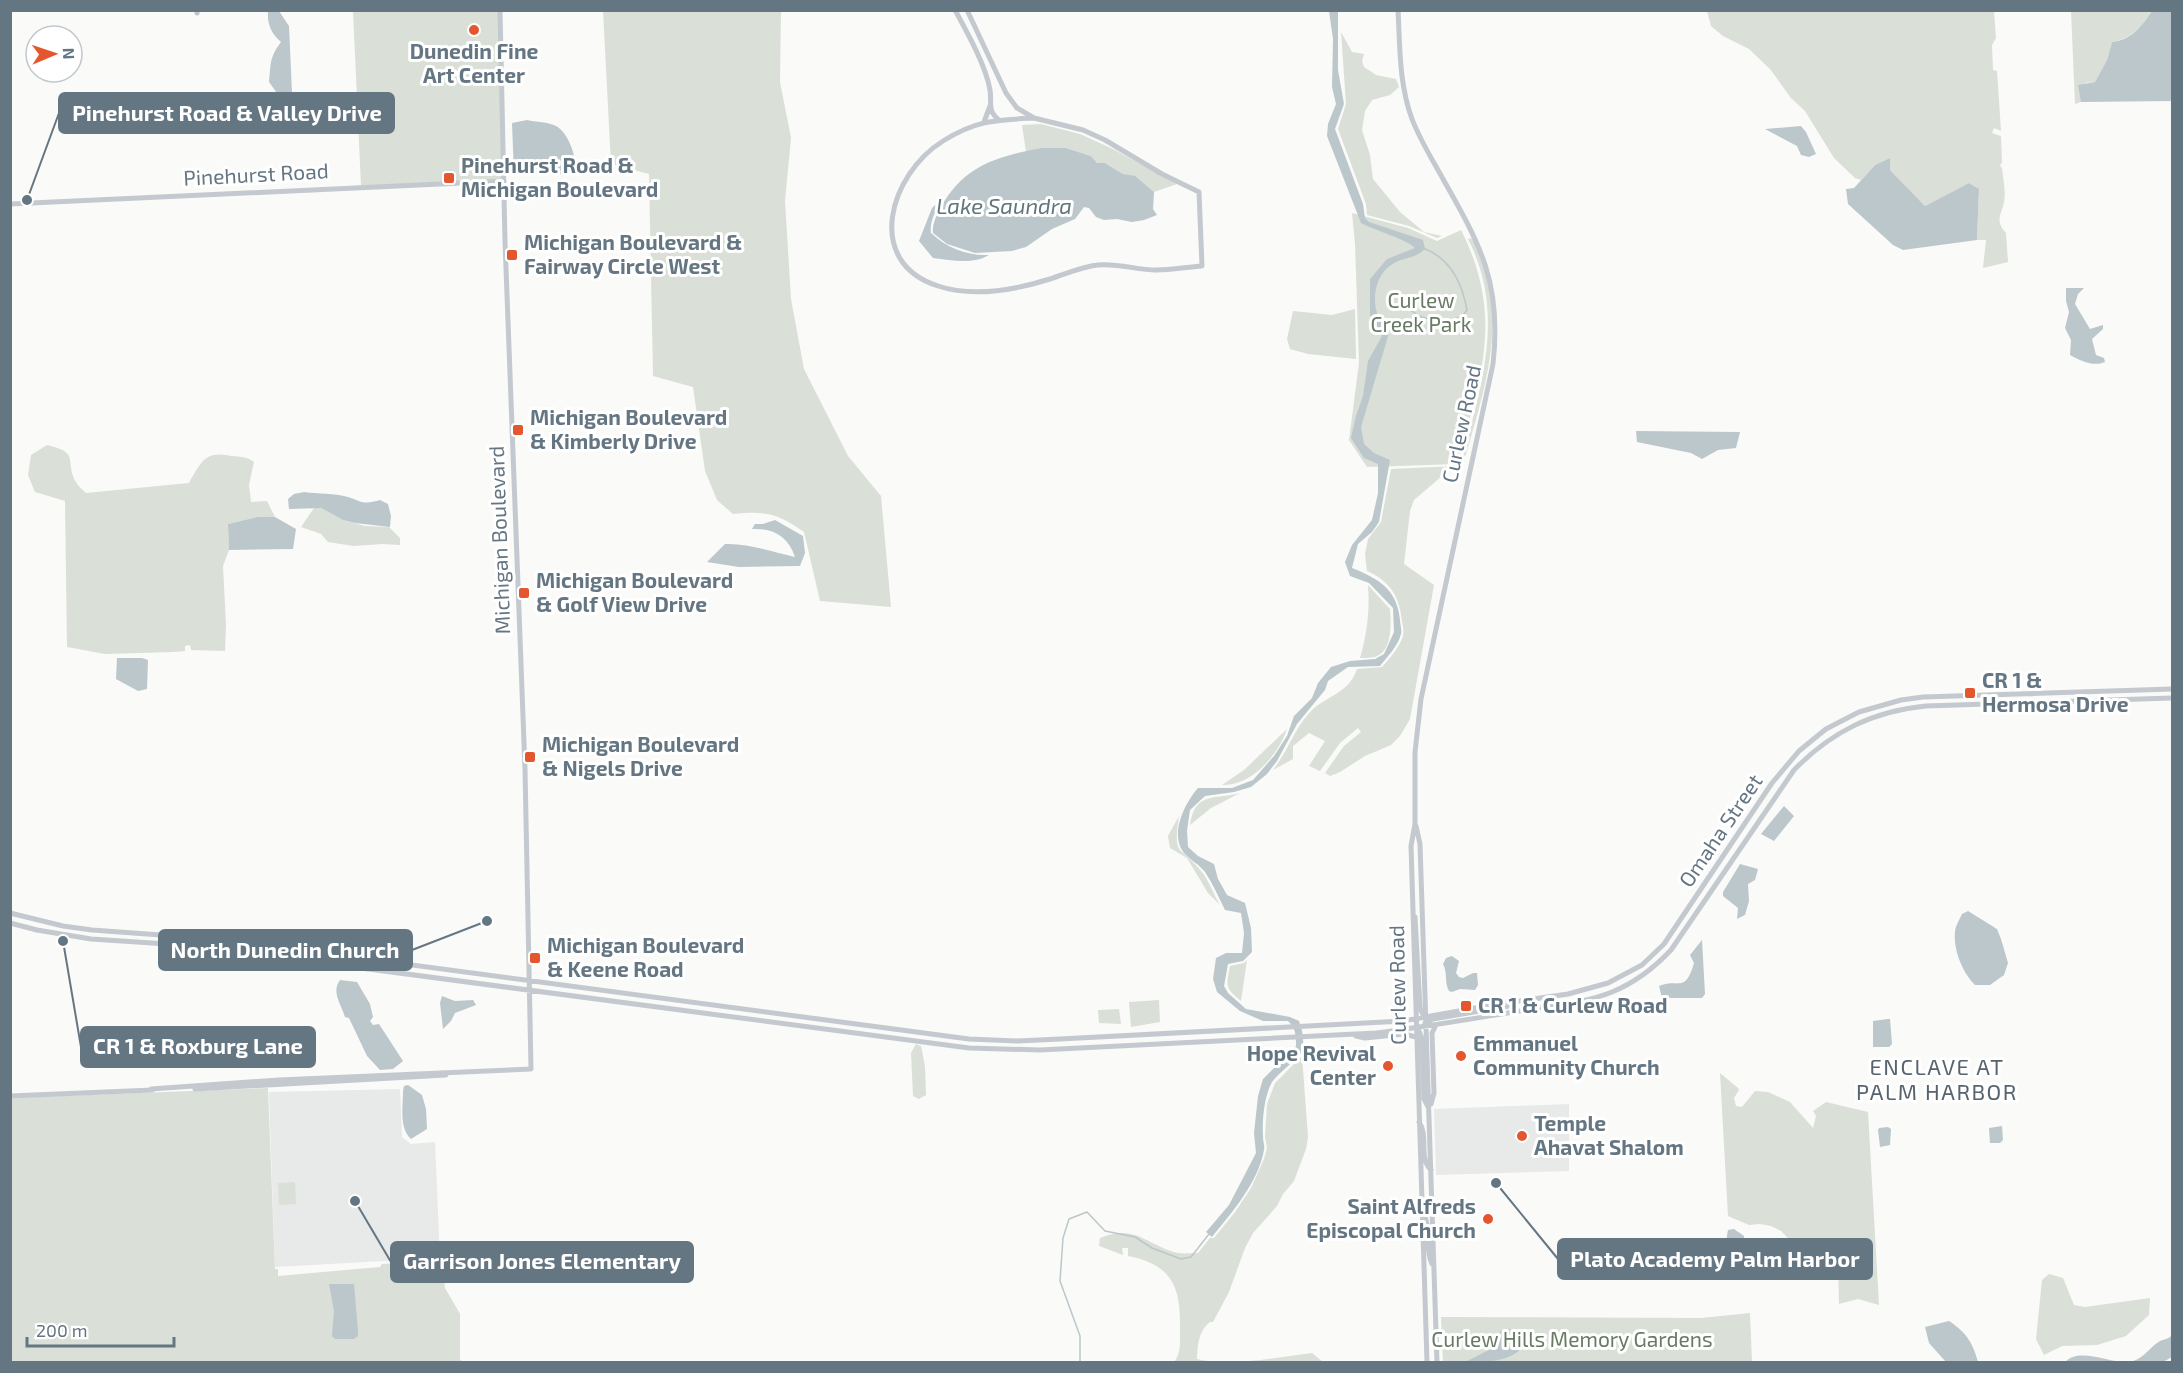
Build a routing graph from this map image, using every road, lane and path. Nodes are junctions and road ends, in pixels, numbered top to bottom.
1 (500, 10) edge
2 (955, 10) edge
3 (967, 10) edge
4 (1398, 10) edge
5 (990, 106) junction
6 (1034, 118) junction
7 (999, 120) junction
8 (984, 122) junction
9 (504, 181) junction
10 (10, 204) edge
11 (2172, 689) edge
12 (2172, 698) edge
13 (1415, 824) junction
14 (10, 912) edge
15 (10, 922) edge
16 (530, 981) junction
17 (530, 990) junction
18 (1421, 1021) junction
19 (1436, 1025) junction
20 (1352, 1034) junction
21 (1415, 1039) junction
22 (10, 1096) edge
23 (1429, 1112) junction
24 (1418, 1120) junction
25 (1431, 1170) junction
26 (1422, 1209) junction
27 (1433, 1265) junction
28 (1427, 1362) edge
29 (1437, 1362) edge

1 - 9 main road, Michigan Boulevard
2 - 5 main road
3 - 6 main road
4 - 13 main road, Curlew Road
5 - 7 main road
5 - 8 main road
6 - 7 main road
6 - 8 main road
7 - 8 main road
9 - 10 main road, Pinehurst Road
9 - 16 main road, Michigan Boulevard
11 - 18 main road, Omaha Street
12 - 19 main road, Omaha Street
13 - 18 main road, Curlew Road
13 - 18 main road, Curlew Road
14 - 16 main road, Omaha Street
15 - 17 main road, Omaha Street
16 - 17 main road, Michigan Boulevard
16 - 18 main road, Omaha Street
17 - 20 main road, Omaha Street
17 - 22 main road, Michigan Boulevard
18 - 19 main road, Omaha Street
18 - 20 main road, Omaha Street
18 - 21 main road, Curlew Road
18 - 23 main road, Curlew Road
19 - 23 main road
20 - 21 main road
21 - 24 main road, Curlew Road
23 - 25 main road, Curlew Road
24 - 25 main road
24 - 26 main road, Curlew Road
25 - 27 main road, Curlew Road
26 - 27 main road
26 - 28 main road, Curlew Road
27 - 29 main road, Curlew Road

